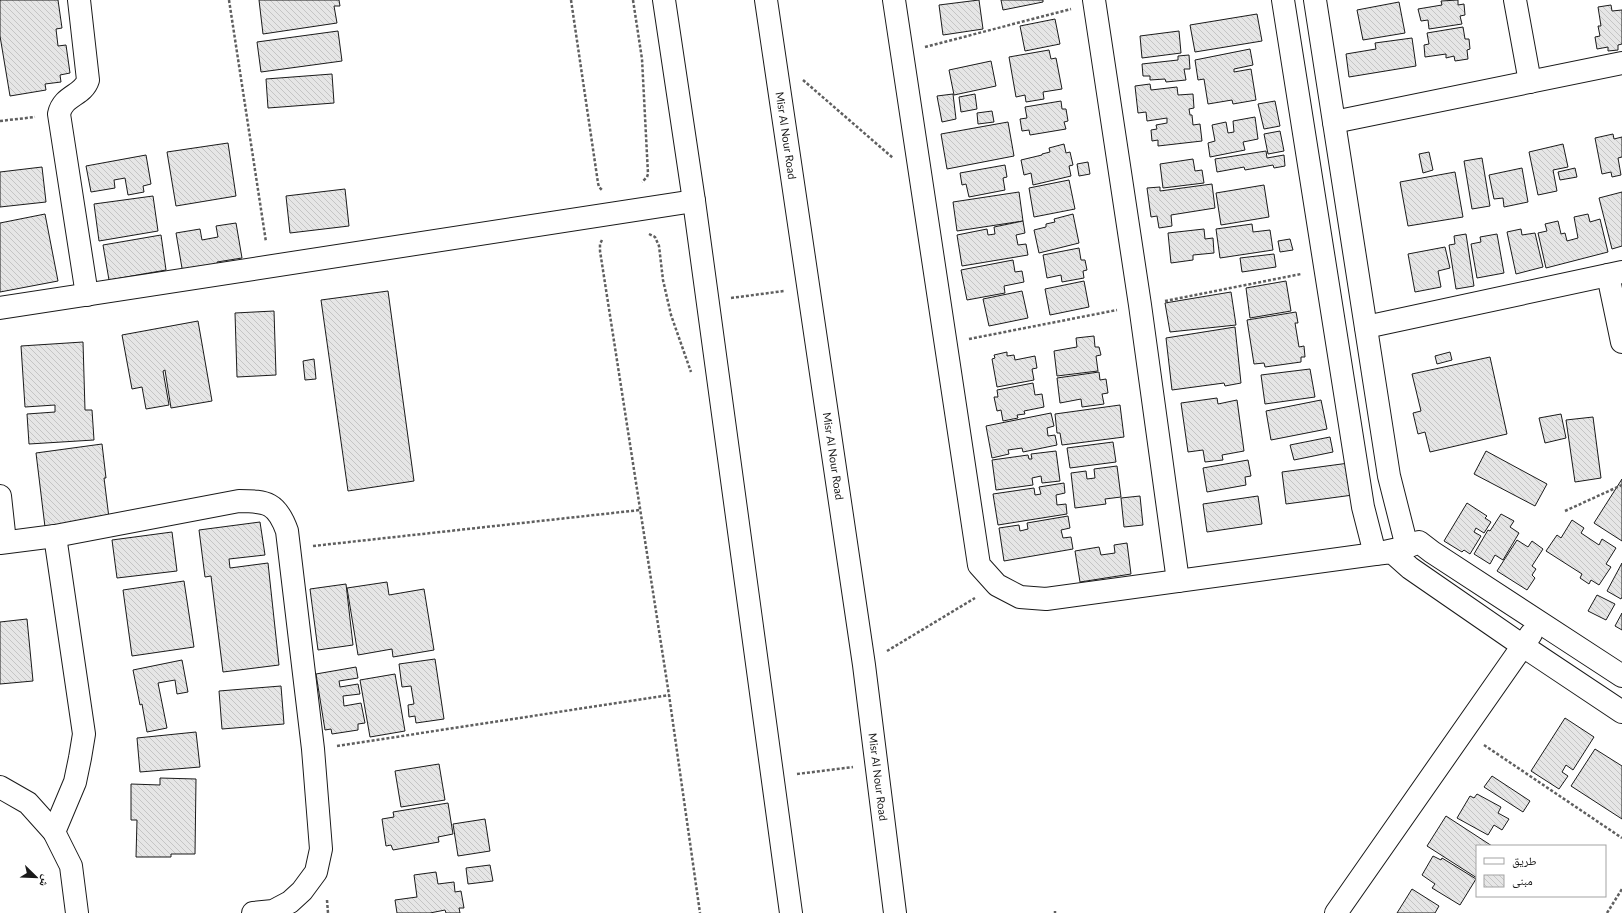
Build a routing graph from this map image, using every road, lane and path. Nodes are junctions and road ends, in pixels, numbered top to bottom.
1 (79, 0) edge
2 (229, 0) edge
3 (571, 0) edge
4 (632, 0) edge
5 (664, 0) edge
6 (766, 0) edge
7 (894, 0) edge
8 (1283, 0) edge
9 (1316, 0) edge
10 (1515, 0) edge
11 (1094, 1) edge
12 (902, 53) junction
13 (775, 55) junction
14 (1622, 63) edge
15 (1530, 82) junction
16 (58, 114) junction
17 (0, 121) edge
18 (1334, 122) junction
19 (638, 184) dead end
20 (922, 184) junction
21 (606, 190) dead end
22 (694, 201) junction
23 (647, 233) dead end
24 (606, 236) dead end
25 (269, 266) junction
26 (1615, 274) edge
27 (808, 288) junction
28 (86, 295) junction
29 (708, 300) junction
30 (0, 308) edge
31 (1366, 327) junction
32 (1622, 342) edge
33 (692, 374) dead end
34 (1622, 485) edge
35 (0, 496) edge
36 (640, 510) junction
37 (1565, 511) dead end
38 (55, 536) junction
39 (3, 542) edge
40 (1407, 547) junction
41 (289, 549) junction
42 (1375, 554) junction
43 (1178, 581) junction
44 (997, 585) junction
45 (1540, 622) junction
46 (1523, 646) junction
47 (864, 665) junction
48 (1622, 676) edge
49 (669, 695) junction
50 (1622, 712) edge
51 (1464, 732) junction
52 (313, 750) junction
53 (878, 764) junction
54 (773, 777) junction
55 (0, 787) edge
56 (54, 832) junction
57 (1622, 838) edge
58 (1622, 889) edge
59 (78, 913) edge
60 (253, 913) edge
61 (700, 913) edge
62 (791, 913) edge
63 (895, 913) edge
64 (1336, 913) edge
65 (1607, 913) edge

1 - 16 street
2 - 25 path
3 - 21 path
4 - 19 path
5 - 22 street
6 - 13 street, Misr Al Nour Road
7 - 12 street
8 - 42 street
9 - 18 street
10 - 15 street
11 - 12 path
11 - 43 street
12 - 20 street
13 - 20 path
13 - 27 street, Misr Al Nour Road
14 - 15 street
15 - 18 street
16 - 17 path
16 - 28 street
18 - 31 street
20 - 44 street
22 - 25 street
22 - 29 street
23 - 33 path
24 - 36 path
25 - 28 street
26 - 31 street
26 - 32 street
27 - 29 path
27 - 47 street, Misr Al Nour Road
28 - 30 street
29 - 54 street
31 - 40 street
34 - 37 path
35 - 39 street
36 - 41 path
36 - 49 path
38 - 39 street
38 - 41 street
38 - 56 street
40 - 42 street
40 - 45 street
41 - 52 street
42 - 43 street
42 - 46 street
43 - 44 street
44 - 47 path
45 - 46 street
45 - 48 street
46 - 50 street
46 - 51 street
47 - 53 street, Misr Al Nour Road
49 - 52 path
49 - 61 path
51 - 57 path
51 - 64 street
52 - 60 street
53 - 54 path
53 - 63 street, Misr Al Nour Road
54 - 62 street
55 - 56 street
56 - 59 street
58 - 65 path

